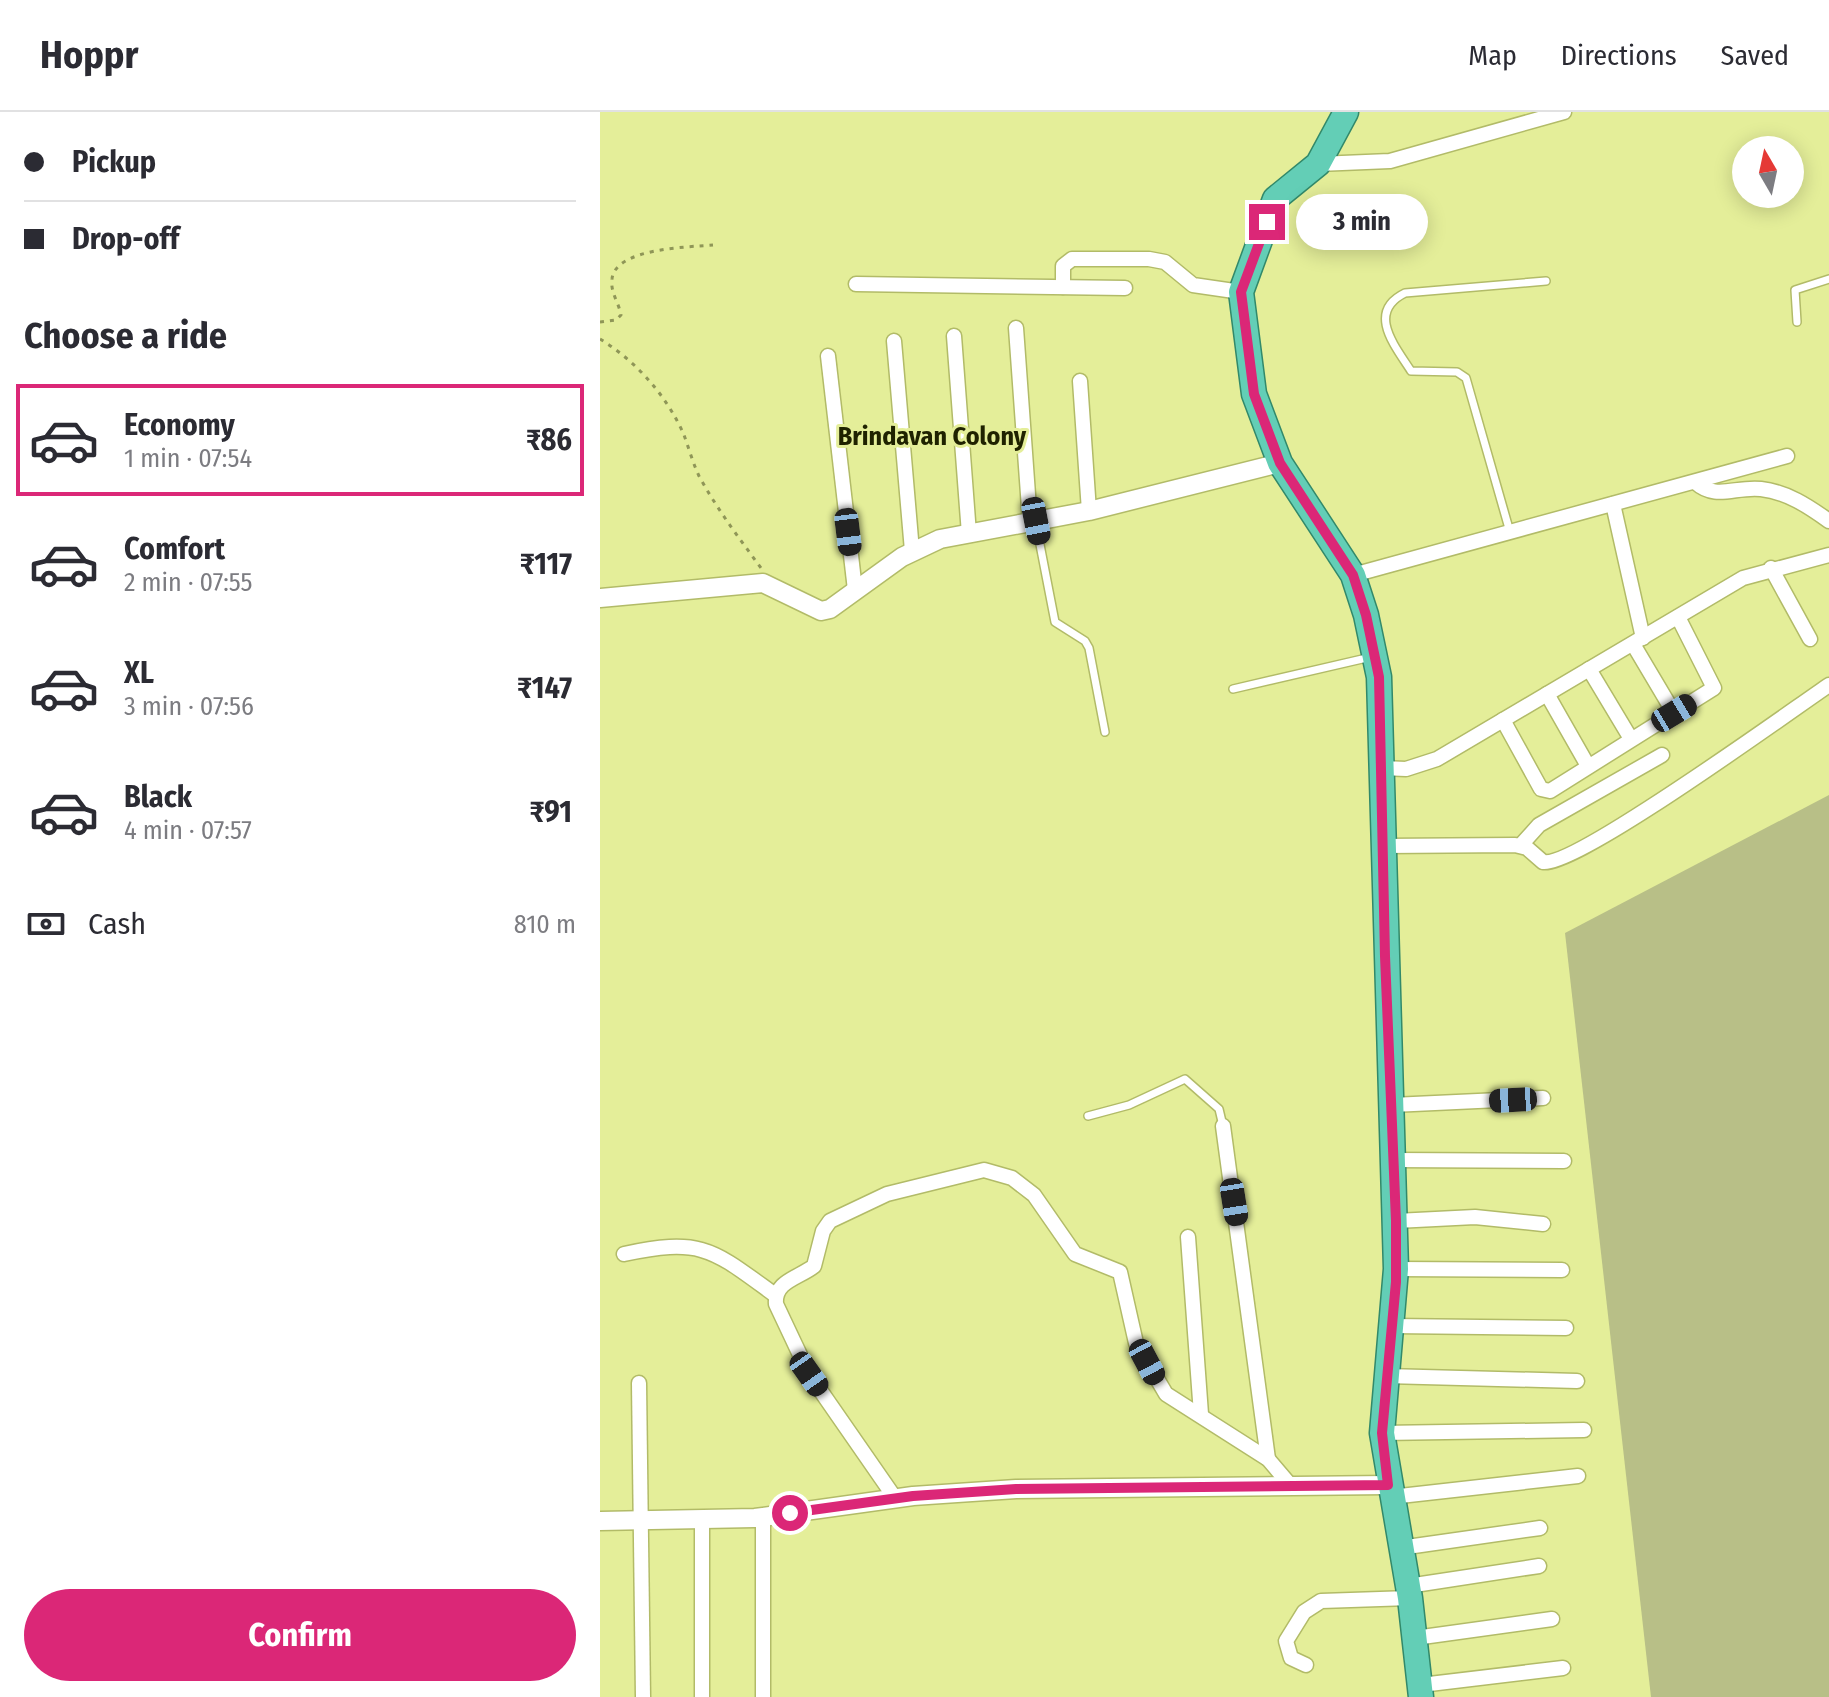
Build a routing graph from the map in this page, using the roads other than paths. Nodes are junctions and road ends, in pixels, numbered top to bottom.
1 (1346, 112) edge
2 (1564, 112) edge
3 (1318, 164) junction
4 (1829, 279) edge
5 (1546, 281) dead end
6 (856, 284) dead end
7 (1063, 287) junction
8 (1125, 288) dead end
9 (1241, 292) junction
10 (1797, 322) dead end
11 (1016, 328) dead end
12 (954, 336) dead end
13 (894, 341) dead end
14 (828, 356) dead end
15 (1080, 381) dead end
16 (1787, 456) dead end
17 (1280, 463) junction
18 (1695, 482) junction
19 (1613, 504) junction
20 (1089, 511) junction
21 (1033, 521) junction
22 (1829, 521) edge
23 (1510, 532) junction
24 (969, 534) junction
25 (912, 551) junction
26 (1828, 557) edge
27 (1771, 568) junction
28 (1353, 575) junction
29 (855, 590) junction
30 (600, 598) edge
31 (1678, 617) junction
32 (1810, 639) dead end
33 (1638, 641) junction
34 (1375, 656) junction
35 (1589, 669) junction
36 (1829, 685) edge
37 (1233, 689) dead end
38 (1547, 694) junction
39 (1674, 713) junction
40 (1503, 720) junction
41 (1105, 732) dead end
42 (1631, 739) junction
43 (1662, 755) dead end
44 (1588, 766) junction
45 (1382, 768) junction
46 (1521, 845) junction
47 (1384, 846) junction
48 (1543, 1098) dead end
49 (1392, 1105) junction
50 (1088, 1116) dead end
51 (1223, 1126) joint
52 (1394, 1160) junction
53 (1564, 1161) dead end
54 (1396, 1221) junction
55 (1543, 1224) dead end
56 (1188, 1237) dead end
57 (624, 1254) dead end
58 (1396, 1269) junction
59 (1562, 1270) dead end
60 (775, 1295) junction
61 (1392, 1326) junction
62 (1566, 1328) dead end
63 (1386, 1376) junction
64 (1577, 1381) dead end
65 (639, 1383) dead end
66 (1201, 1414) junction
67 (1584, 1430) dead end
68 (1382, 1433) junction
69 (1268, 1459) junction
70 (1578, 1476) dead end
71 (1291, 1486) junction
72 (1389, 1491) junction
73 (895, 1498) junction
74 (763, 1517) junction
75 (702, 1519) junction
76 (641, 1520) junction
77 (600, 1521) edge
78 (1540, 1528) dead end
79 (1400, 1548) junction
80 (1539, 1566) dead end
81 (1409, 1592) junction
82 (1552, 1619) dead end
83 (1415, 1638) junction
84 (1306, 1665) dead end
85 (1563, 1668) dead end
86 (1421, 1691) edge
87 (643, 1697) edge
88 (702, 1697) edge
89 (763, 1697) edge

1 - 3 highway
2 - 3 street
3 - 9 highway
4 - 10 lane
5 - 23 lane
6 - 7 street
7 - 8 street
7 - 9 street
9 - 17 highway
11 - 21 street
12 - 24 street
13 - 25 street
14 - 29 street
15 - 20 street
16 - 18 street
17 - 20 street
17 - 28 highway
18 - 19 street
18 - 22 street
19 - 23 street
19 - 33 street
20 - 21 street
21 - 24 street
21 - 41 lane
23 - 28 street
24 - 25 street
25 - 29 street
26 - 27 street
27 - 31 street
27 - 32 street
28 - 34 highway
29 - 30 street
31 - 33 street
31 - 39 street
33 - 35 street
33 - 39 street
34 - 37 lane
34 - 45 highway
35 - 38 street
35 - 42 street
36 - 46 street
38 - 40 street
38 - 44 street
39 - 42 street
40 - 44 street
40 - 45 street
42 - 44 street
43 - 46 street
45 - 47 highway
46 - 47 street
47 - 49 highway
48 - 49 street
49 - 52 highway
50 - 51 lane
51 - 69 street
52 - 53 street
52 - 54 highway
54 - 55 street
54 - 58 highway
56 - 66 street
57 - 60 street
58 - 59 street
58 - 61 highway
60 - 66 street
60 - 73 street
61 - 62 street
61 - 63 highway
63 - 64 street
63 - 68 highway
65 - 76 street
66 - 69 street
67 - 68 street
68 - 72 highway
69 - 71 street
70 - 72 street
71 - 72 street
71 - 73 street
72 - 79 highway
73 - 74 street
74 - 75 street
74 - 89 street
75 - 76 street
75 - 88 street
76 - 77 street
76 - 87 street
78 - 79 street
79 - 81 highway
80 - 81 street
81 - 83 highway
81 - 84 street
82 - 83 street
83 - 86 highway
85 - 86 street

